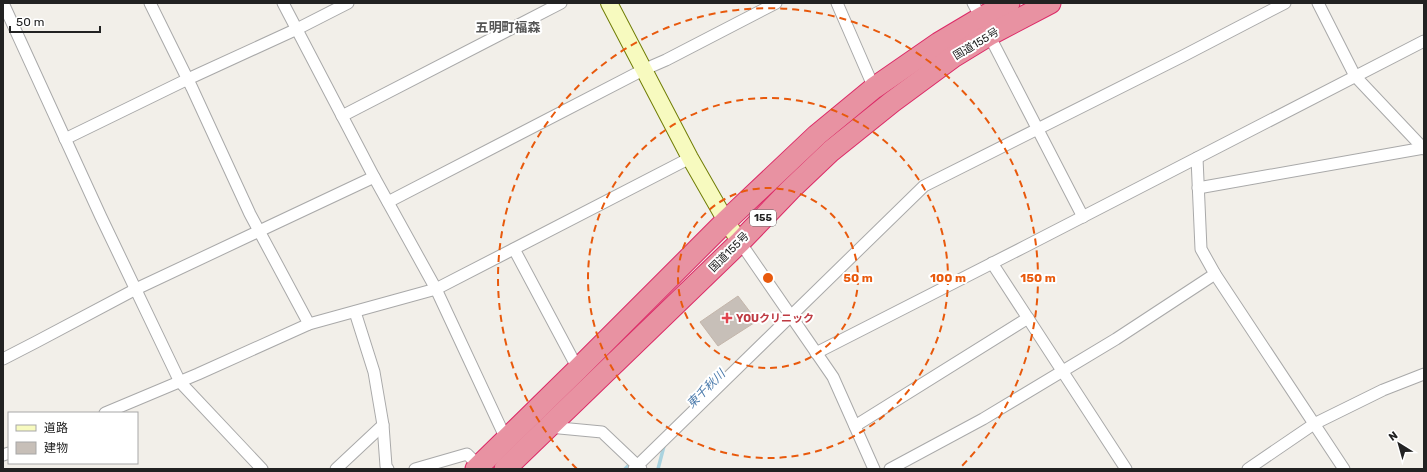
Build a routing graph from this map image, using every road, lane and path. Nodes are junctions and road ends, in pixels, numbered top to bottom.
1 (3, 3) edge
2 (150, 3) edge
3 (283, 3) edge
4 (348, 3) edge
5 (561, 3) edge
6 (608, 3) edge
7 (776, 3) edge
8 (836, 3) edge
9 (1009, 3) edge
10 (1050, 3) edge
11 (1285, 3) edge
12 (1318, 3) edge
13 (981, 18) edge
14 (297, 30) junction
15 (1424, 41) edge
16 (643, 70) junction
17 (1355, 76) junction
18 (188, 79) junction
19 (874, 88) junction
20 (342, 116) junction
21 (1038, 128) junction
22 (65, 139) junction
23 (1424, 148) edge
24 (690, 158) junction
25 (1197, 158) junction
26 (374, 177) junction
27 (1198, 188) junction
28 (388, 202) junction
29 (1083, 217) junction
30 (726, 221) junction
31 (260, 232) junction
32 (740, 242) junction
33 (514, 249) junction
34 (992, 263) junction
35 (1215, 274) junction
36 (136, 289) junction
37 (436, 289) junction
38 (355, 312) junction
39 (790, 316) junction
40 (1028, 318) junction
41 (309, 324) junction
42 (816, 353) junction
43 (3, 359) edge
44 (578, 370) junction
45 (1063, 371) junction
46 (1424, 374) edge
47 (180, 382) junction
48 (107, 412) edge
49 (1314, 424) junction
50 (383, 425) junction
51 (855, 426) junction
52 (549, 427) junction
53 (506, 439) junction
54 (478, 468) edge
55 (637, 468) edge
56 (262, 469) edge
57 (336, 469) edge
58 (388, 469) edge
59 (415, 469) edge
60 (505, 469) edge
61 (874, 469) edge
62 (890, 469) edge
63 (1126, 469) edge
64 (1248, 469) edge
65 (1344, 469) edge

1 - 22 street
2 - 18 street
3 - 14 street
4 - 14 street
5 - 20 street
6 - 16 street
7 - 16 street
8 - 19 street
9 - 13 highway, 国道155号 / 155
10 - 13 highway, 国道155号 / 155
11 - 21 street
12 - 17 street
13 - 19 highway, 国道155号 / 155
13 - 21 street
13 - 32 highway, 国道155号 / 155
14 - 18 street
14 - 20 street
15 - 17 street
16 - 24 street
16 - 28 street
17 - 23 street
17 - 25 street
18 - 22 street
18 - 31 street
19 - 30 highway, 国道155号 / 155
20 - 26 street
21 - 29 street
21 - 39 street
22 - 36 street
23 - 27 street
24 - 30 street
24 - 33 street
25 - 27 street
25 - 29 street
26 - 28 street
26 - 31 street
27 - 35 street
28 - 37 street
29 - 34 street
30 - 32 street
30 - 44 highway, 国道155号 / 155
31 - 36 street
31 - 41 street
32 - 39 street
32 - 52 highway, 国道155号 / 155
33 - 37 street
33 - 44 street
34 - 40 street
34 - 42 street
35 - 45 street
35 - 49 street
36 - 43 street
36 - 47 street
37 - 38 street
37 - 53 street
38 - 41 street
38 - 50 street
39 - 42 street
39 - 55 street
40 - 45 street
40 - 51 street
41 - 47 street
42 - 51 street
44 - 53 highway, 国道155号 / 155
45 - 62 street
45 - 63 street
46 - 49 street
47 - 48 street
47 - 56 street
49 - 64 street
49 - 65 street
50 - 57 street
50 - 58 street
51 - 61 street
52 - 55 street
52 - 60 highway, 国道155号 / 155
53 - 54 highway, 国道155号 / 155
54 - 59 street

